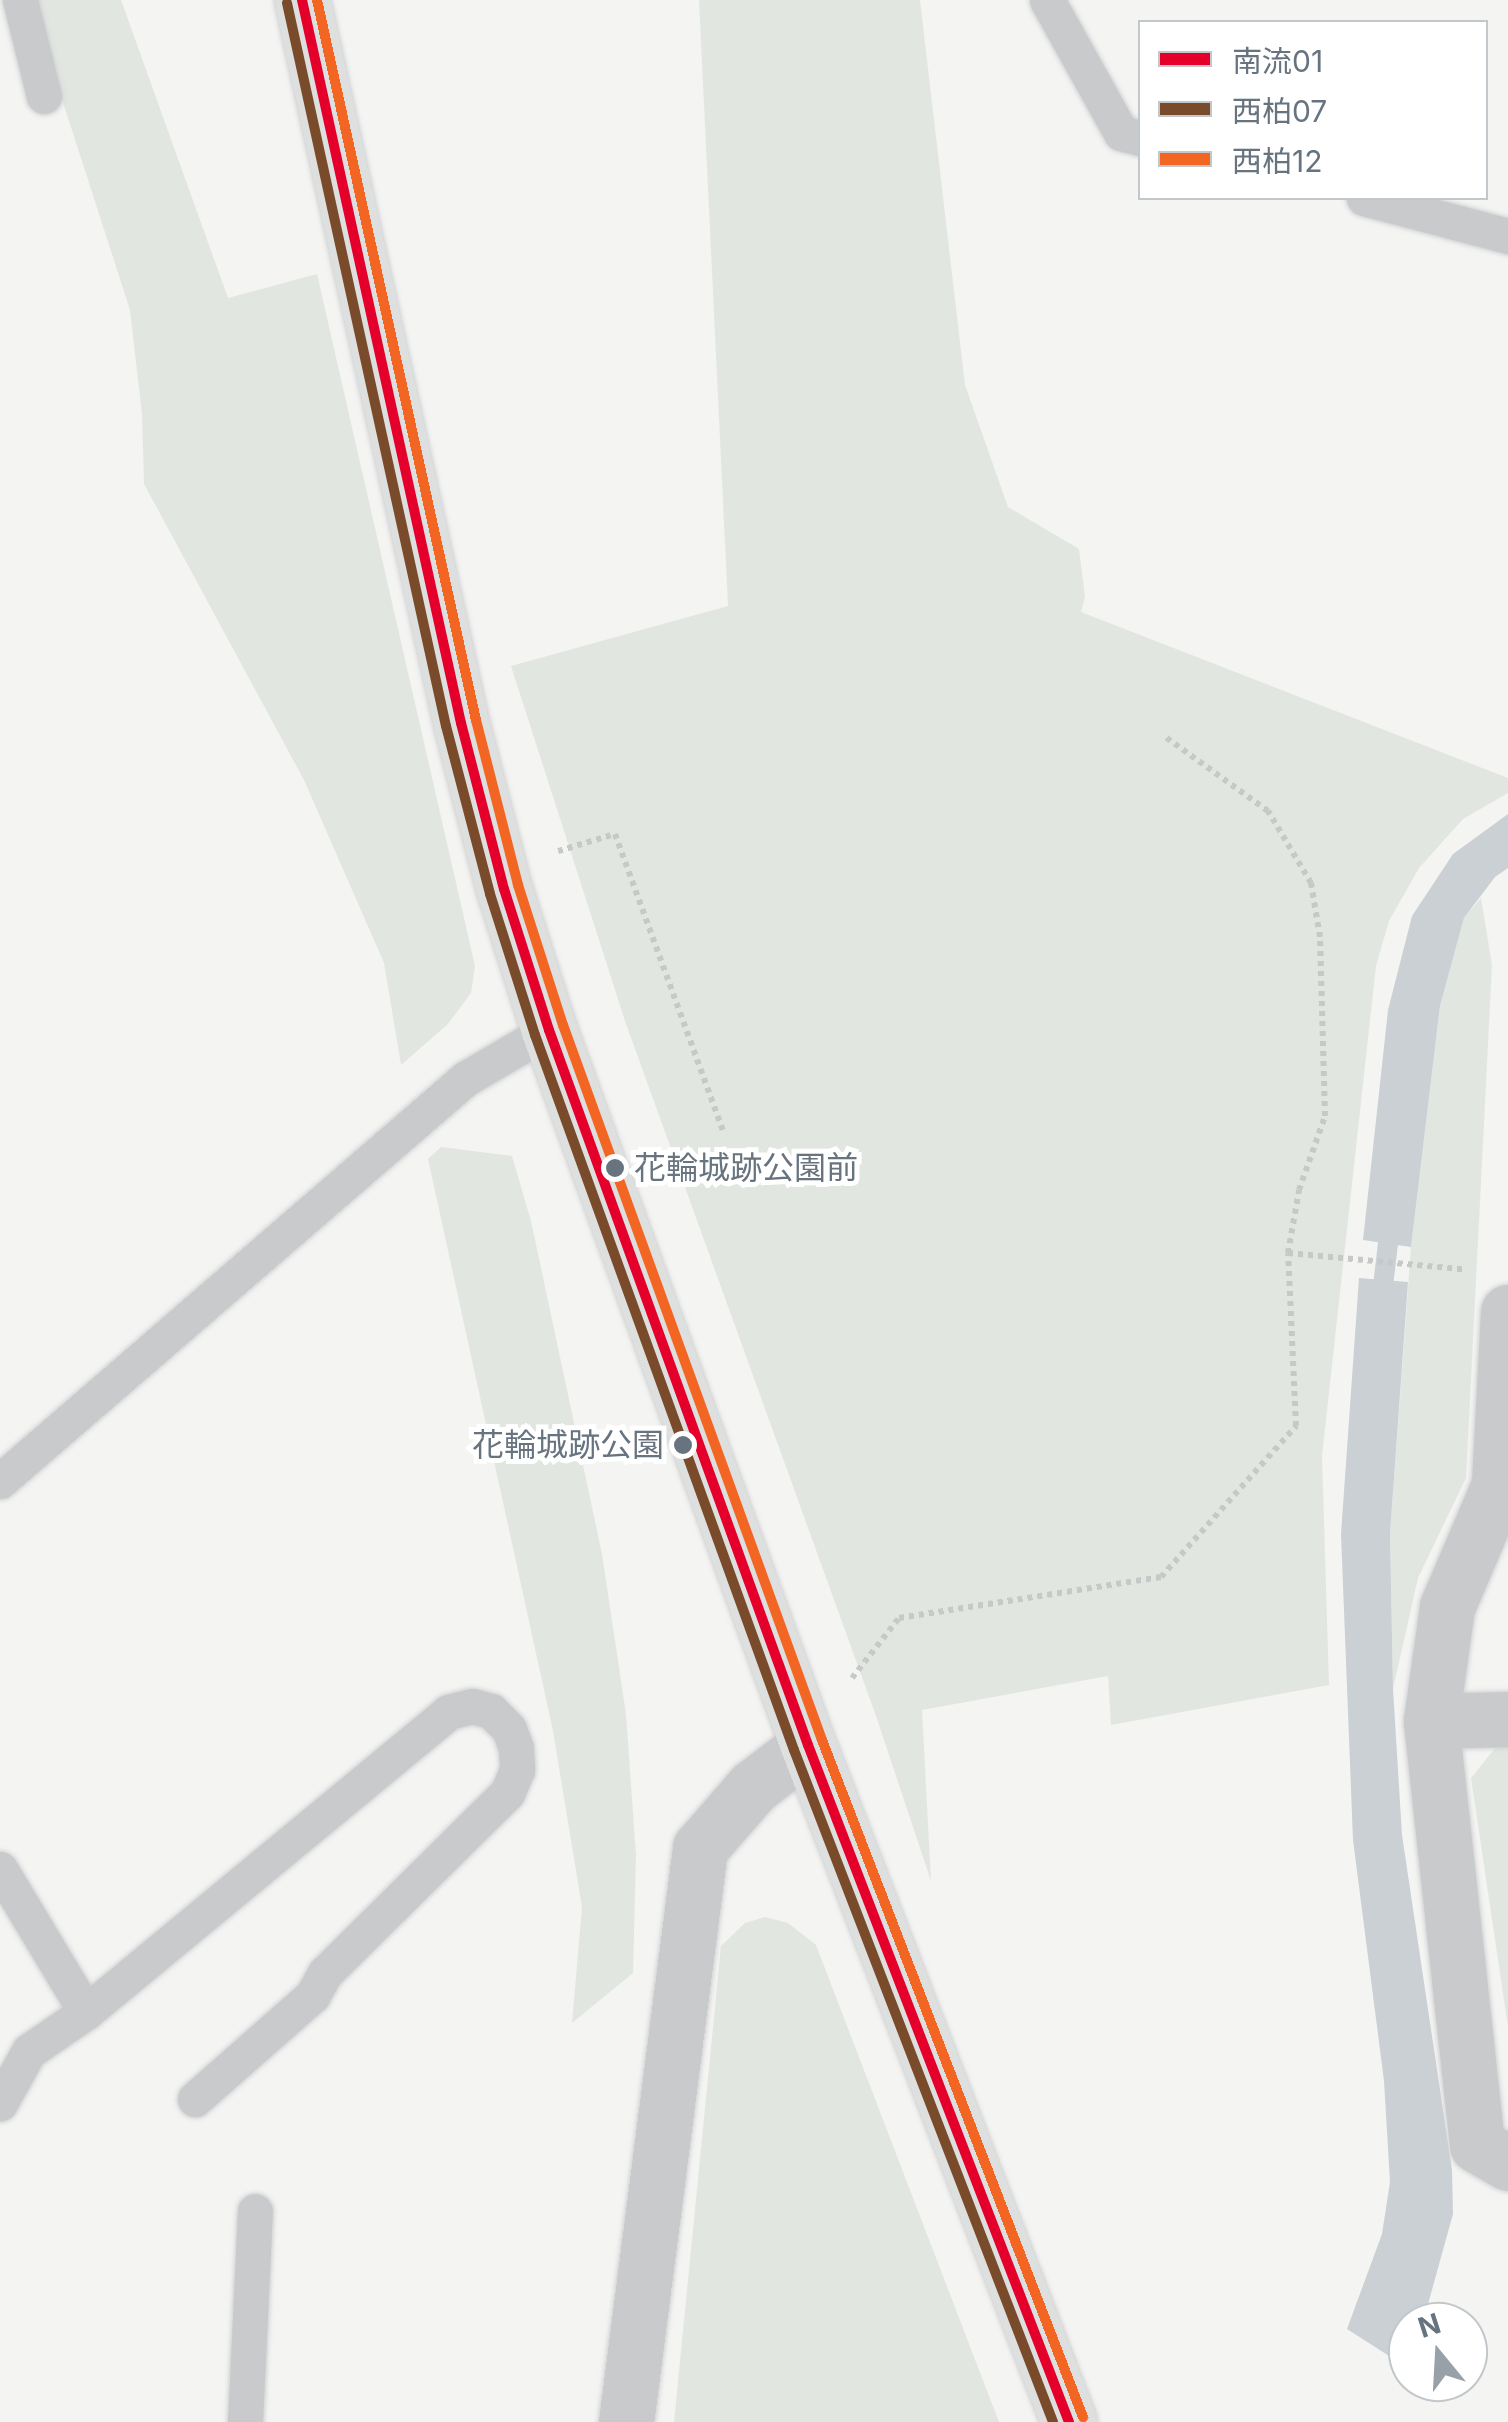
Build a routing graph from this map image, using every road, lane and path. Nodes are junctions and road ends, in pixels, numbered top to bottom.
1 (20, 0) edge
2 (302, 0) edge
3 (1047, 0) edge
4 (44, 96) dead end
5 (1138, 137) edge
6 (1372, 200) edge
7 (1508, 236) edge
8 (1164, 736) dead end
9 (556, 852) dead end
10 (549, 1030) junction
11 (723, 1130) dead end
12 (1288, 1253) junction
13 (1471, 1270) dead end
14 (1508, 1312) edge
15 (0, 1481) edge
16 (852, 1678) dead end
17 (1508, 1719) edge
18 (1431, 1721) junction
19 (808, 1744) junction
20 (0, 1870) edge
21 (86, 2012) junction
22 (195, 2099) dead end
23 (0, 2103) edge
24 (1508, 2162) edge
25 (255, 2211) dead end
26 (245, 2422) edge
27 (626, 2422) edge
28 (1069, 2422) edge

1 - 4 lane
2 - 10 main road
3 - 5 lane
6 - 7 lane
8 - 12 path
9 - 11 path
10 - 15 lane
10 - 19 main road
12 - 13 path
12 - 16 path
14 - 18 street
17 - 18 street
18 - 24 street
19 - 27 street
19 - 28 main road
20 - 21 lane
21 - 22 lane
21 - 23 lane
25 - 26 lane

